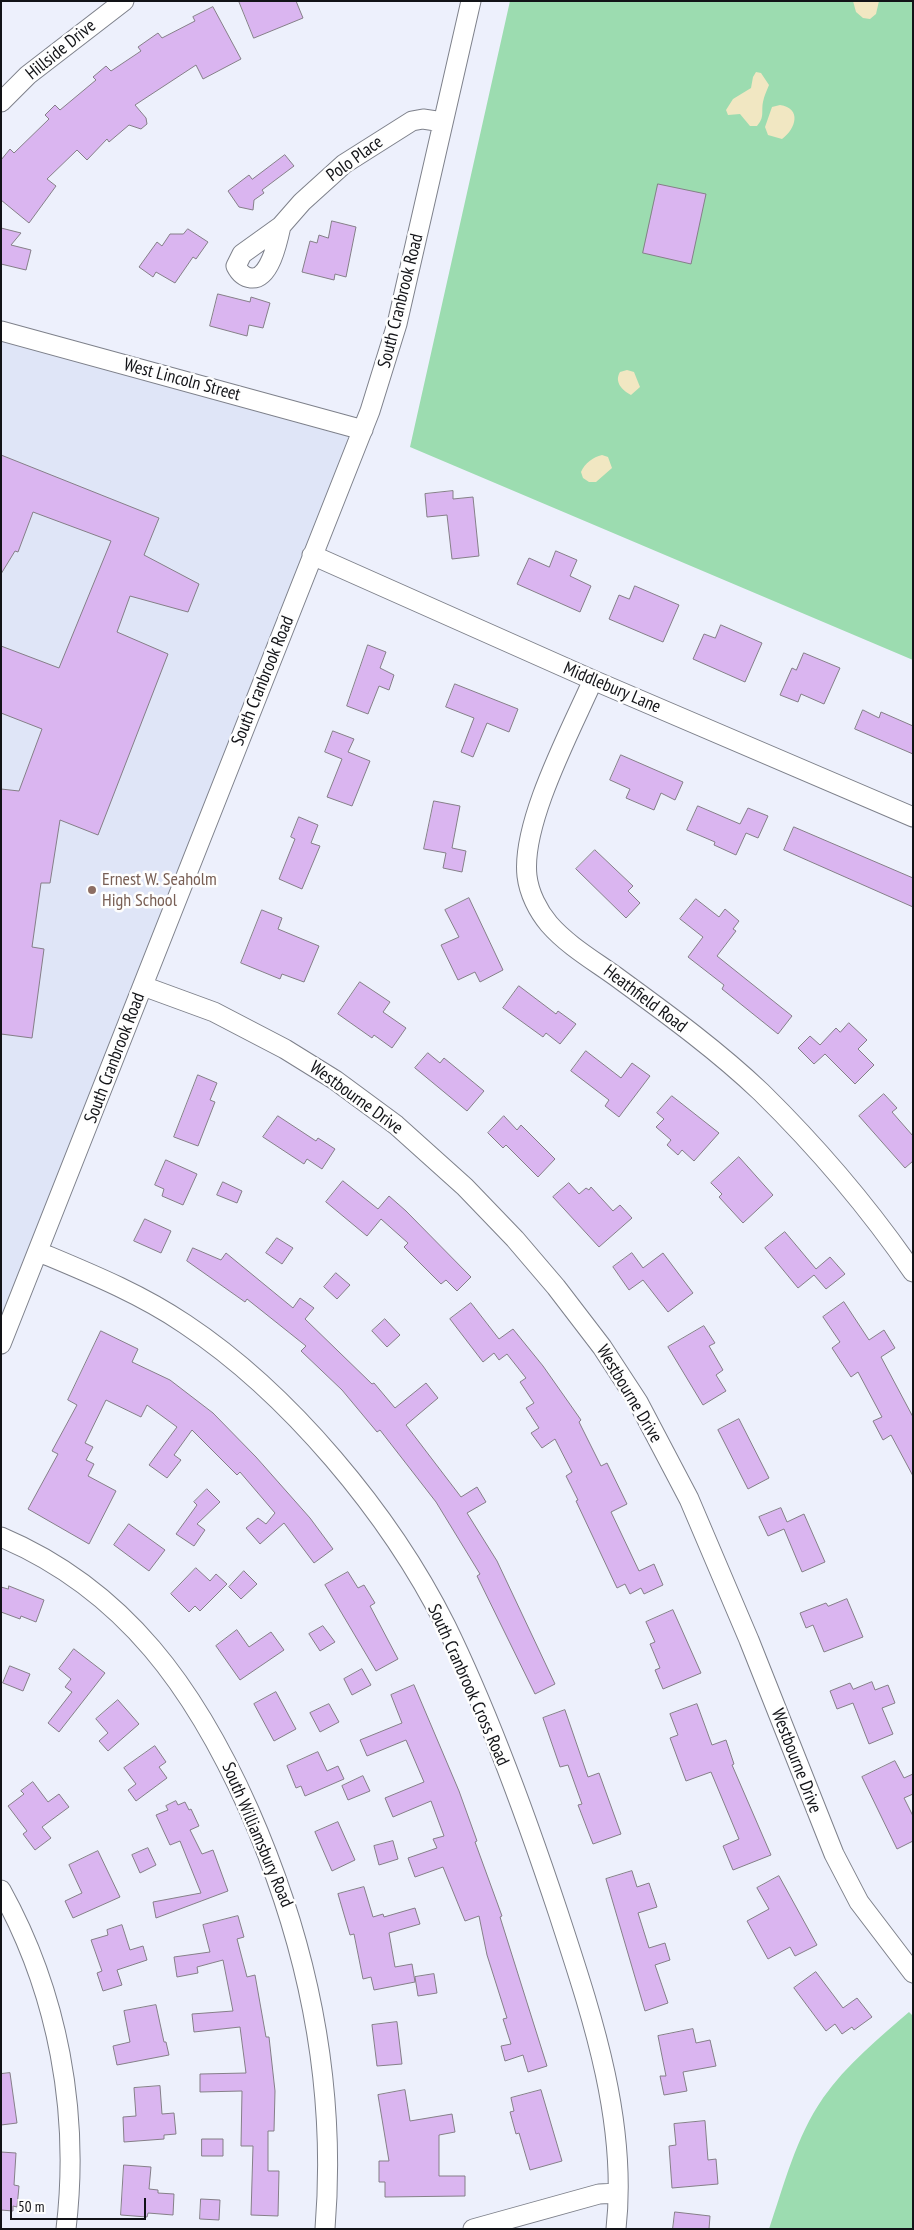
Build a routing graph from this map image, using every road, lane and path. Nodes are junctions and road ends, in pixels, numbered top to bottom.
1 (124, 1) edge
2 (471, 1) edge
3 (1, 102) edge
4 (443, 122) junction
5 (281, 226) dead end
6 (1, 331) edge
7 (362, 430) junction
8 (312, 555) junction
9 (593, 680) junction
10 (913, 816) edge
11 (143, 986) junction
12 (39, 1252) junction
13 (913, 1272) edge
14 (1, 1344) edge
15 (1, 1537) edge
16 (1, 1890) edge
17 (913, 1973) edge
18 (618, 2193) junction
19 (66, 2229) edge
20 (325, 2229) edge
21 (473, 2229) edge
22 (616, 2229) edge

1 - 3 street, Hillside Drive
2 - 4 street, South Cranbrook Road
4 - 5 street, Polo Place
4 - 7 street, South Cranbrook Road
6 - 7 street, West Lincoln Street
7 - 8 street, South Cranbrook Road
8 - 9 street, Middlebury Lane
8 - 11 street, South Cranbrook Road
9 - 10 street, Middlebury Lane
9 - 13 street, Heathfield Road
11 - 12 street, South Cranbrook Road
11 - 17 street, Westbourne Drive
12 - 14 street, South Cranbrook Road
12 - 18 street, South Cranbrook Cross Road
15 - 20 street, South Williamsbury Road
16 - 19 street
18 - 21 street
18 - 22 street, South Cranbrook Cross Road

